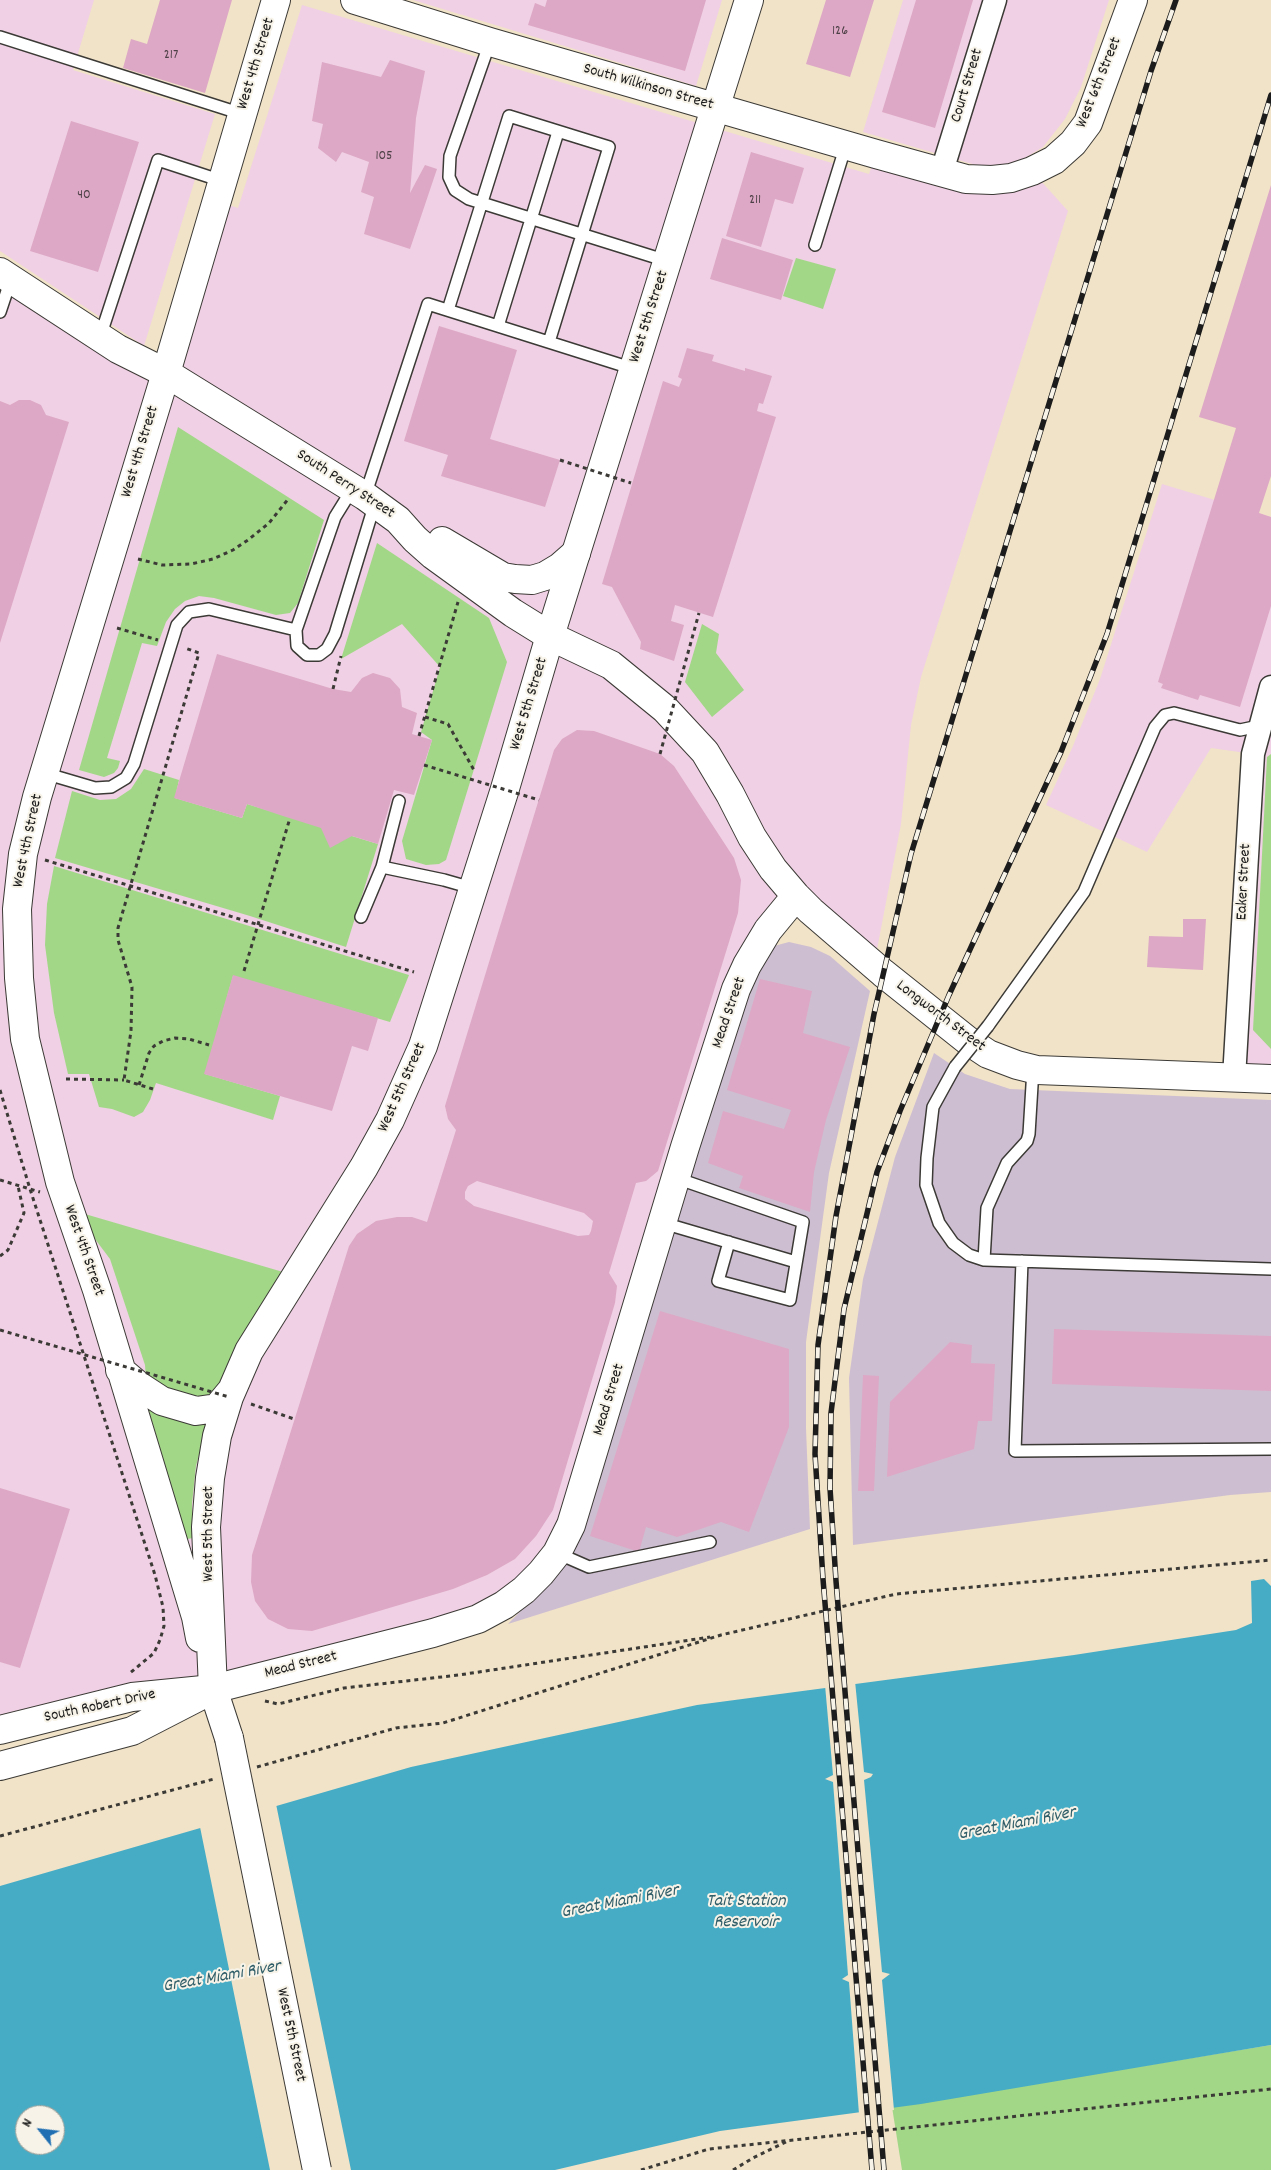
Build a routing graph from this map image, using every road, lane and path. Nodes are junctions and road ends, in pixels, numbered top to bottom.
1 (276, 0) edge
2 (355, 0) edge
3 (749, 0) edge
4 (995, 0) edge
5 (1133, 0) edge
6 (0, 37) edge
7 (490, 42) junction
8 (716, 108) junction
9 (242, 114) junction
10 (558, 132) junction
11 (846, 145) junction
12 (942, 171) junction
13 (222, 181) junction
14 (482, 203) junction
15 (532, 219) junction
16 (582, 234) junction
17 (815, 245) dead end
18 (668, 262) junction
19 (6, 276) edge
20 (448, 310) junction
21 (0, 312) edge
22 (498, 326) junction
23 (100, 338) junction
24 (549, 342) junction
25 (634, 368) junction
26 (166, 373) junction
27 (560, 460) dead end
28 (631, 483) dead end
29 (365, 496) junction
30 (289, 498) dead end
31 (398, 520) junction
32 (576, 553) junction
33 (138, 559) dead end
34 (460, 594) dead end
35 (699, 613) dead end
36 (118, 628) dead end
37 (296, 630) junction
38 (550, 636) junction
39 (171, 644) junction
40 (1271, 687) edge
41 (425, 717) junction
42 (1265, 726) edge
43 (420, 736) dead end
44 (660, 754) dead end
45 (712, 763) joint
46 (424, 765) dead end
47 (475, 772) dead end
48 (44, 773) junction
49 (539, 800) dead end
50 (399, 801) dead end
51 (290, 818) dead end
52 (43, 859) dead end
53 (382, 867) junction
54 (130, 885) junction
55 (472, 888) junction
56 (796, 896) junction
57 (360, 917) dead end
58 (257, 924) junction
59 (244, 971) dead end
60 (414, 972) dead end
61 (209, 1045) dead end
62 (1033, 1069) junction
63 (66, 1078) dead end
64 (1234, 1078) junction
65 (124, 1080) junction
66 (1271, 1080) edge
67 (139, 1085) junction
68 (153, 1089) dead end
69 (0, 1090) edge
70 (676, 1178) junction
71 (0, 1180) edge
72 (18, 1185) junction
73 (30, 1189) junction
74 (66, 1200) junction
75 (663, 1224) junction
76 (729, 1242) junction
77 (0, 1256) edge
78 (984, 1260) junction
79 (796, 1262) junction
80 (1022, 1262) junction
81 (1271, 1269) edge
82 (0, 1330) edge
83 (120, 1370) junction
84 (237, 1397) junction
85 (294, 1419) dead end
86 (1271, 1448) edge
87 (710, 1542) dead end
88 (556, 1553) junction
89 (1271, 1560) edge
90 (721, 1635) junction
91 (124, 1677) dead end
92 (213, 1689) junction
93 (258, 1699) dead end
94 (0, 1730) edge
95 (0, 1766) edge
96 (248, 1769) dead end
97 (220, 1777) dead end
98 (0, 1836) edge
99 (1271, 2089) edge
100 (790, 2140) junction
101 (317, 2170) edge
102 (641, 2170) edge
103 (733, 2170) edge

1 - 9 main road, West 4th Street
2 - 7 main road, South Wilkinson Street
3 - 8 main road, West 5th Street
4 - 12 street, Court Street
5 - 12 main road, West 6th Street
6 - 9 lane
7 - 8 main road, South Wilkinson Street
7 - 14 lane
8 - 11 main road, South Wilkinson Street
8 - 18 main road, West 5th Street
9 - 13 main road, West 4th Street
10 - 14 lane
10 - 15 lane
10 - 16 lane
11 - 12 main road, South Wilkinson Street
11 - 17 lane
13 - 23 lane
13 - 26 main road, West 4th Street
14 - 15 lane
14 - 20 lane
15 - 16 lane
15 - 22 lane
16 - 18 lane
16 - 24 lane
18 - 25 main road, West 5th Street
19 - 21 lane
19 - 23 main road, South Perry Street
20 - 22 lane
20 - 29 lane
22 - 24 lane
23 - 26 main road, South Perry Street
24 - 25 lane
25 - 32 main road, West 5th Street
26 - 29 main road, South Perry Street
26 - 48 main road, West 4th Street
27 - 28 path, bridge
29 - 31 main road, South Perry Street
29 - 37 lane
29 - 37 lane
30 - 33 path
31 - 32 main road
31 - 38 main road, South Perry Street
32 - 38 main road, West 5th Street
34 - 41 path
35 - 44 path, bridge
36 - 39 path
37 - 39 lane
38 - 45 main road, South Perry Street
38 - 55 main road, West 5th Street
39 - 48 lane
39 - 54 path
40 - 42 street, Eaker Street
41 - 43 path
41 - 47 path
42 - 64 street, Eaker Street
42 - 78 lane, bridge
45 - 56 main road, Longworth Street
46 - 49 path, bridge
48 - 74 main road, West 4th Street
50 - 53 lane
51 - 58 path
52 - 54 path
53 - 55 lane
53 - 57 lane
54 - 58 path
54 - 65 path
55 - 84 main road, West 5th Street
56 - 62 main road, Longworth Street
56 - 70 main road, Mead Street
58 - 59 path
58 - 60 path
61 - 67 path
62 - 64 main road, Longworth Street
62 - 78 lane
63 - 65 path
64 - 66 main road, Longworth Street
65 - 67 path
67 - 68 path
69 - 73 path
70 - 75 main road, Mead Street
70 - 79 lane
71 - 72 path
72 - 73 path
72 - 77 path
73 - 74 path
73 - 91 path
74 - 83 main road, West 4th Street
75 - 76 lane
75 - 88 main road, Mead Street
76 - 79 lane
76 - 79 lane
78 - 80 lane
80 - 81 lane
80 - 86 lane
82 - 84 path, bridge
83 - 84 main road
83 - 92 main road, West 4th Street
84 - 85 path
84 - 92 main road, West 5th Street
87 - 88 lane
88 - 92 main road, Mead Street
89 - 90 path
90 - 93 path
90 - 96 path
92 - 94 main road, South Robert Drive
92 - 95 main road, South Robert Drive
92 - 101 main road, West 5th Street, bridge
97 - 98 path
99 - 100 path
100 - 102 path
100 - 103 path

